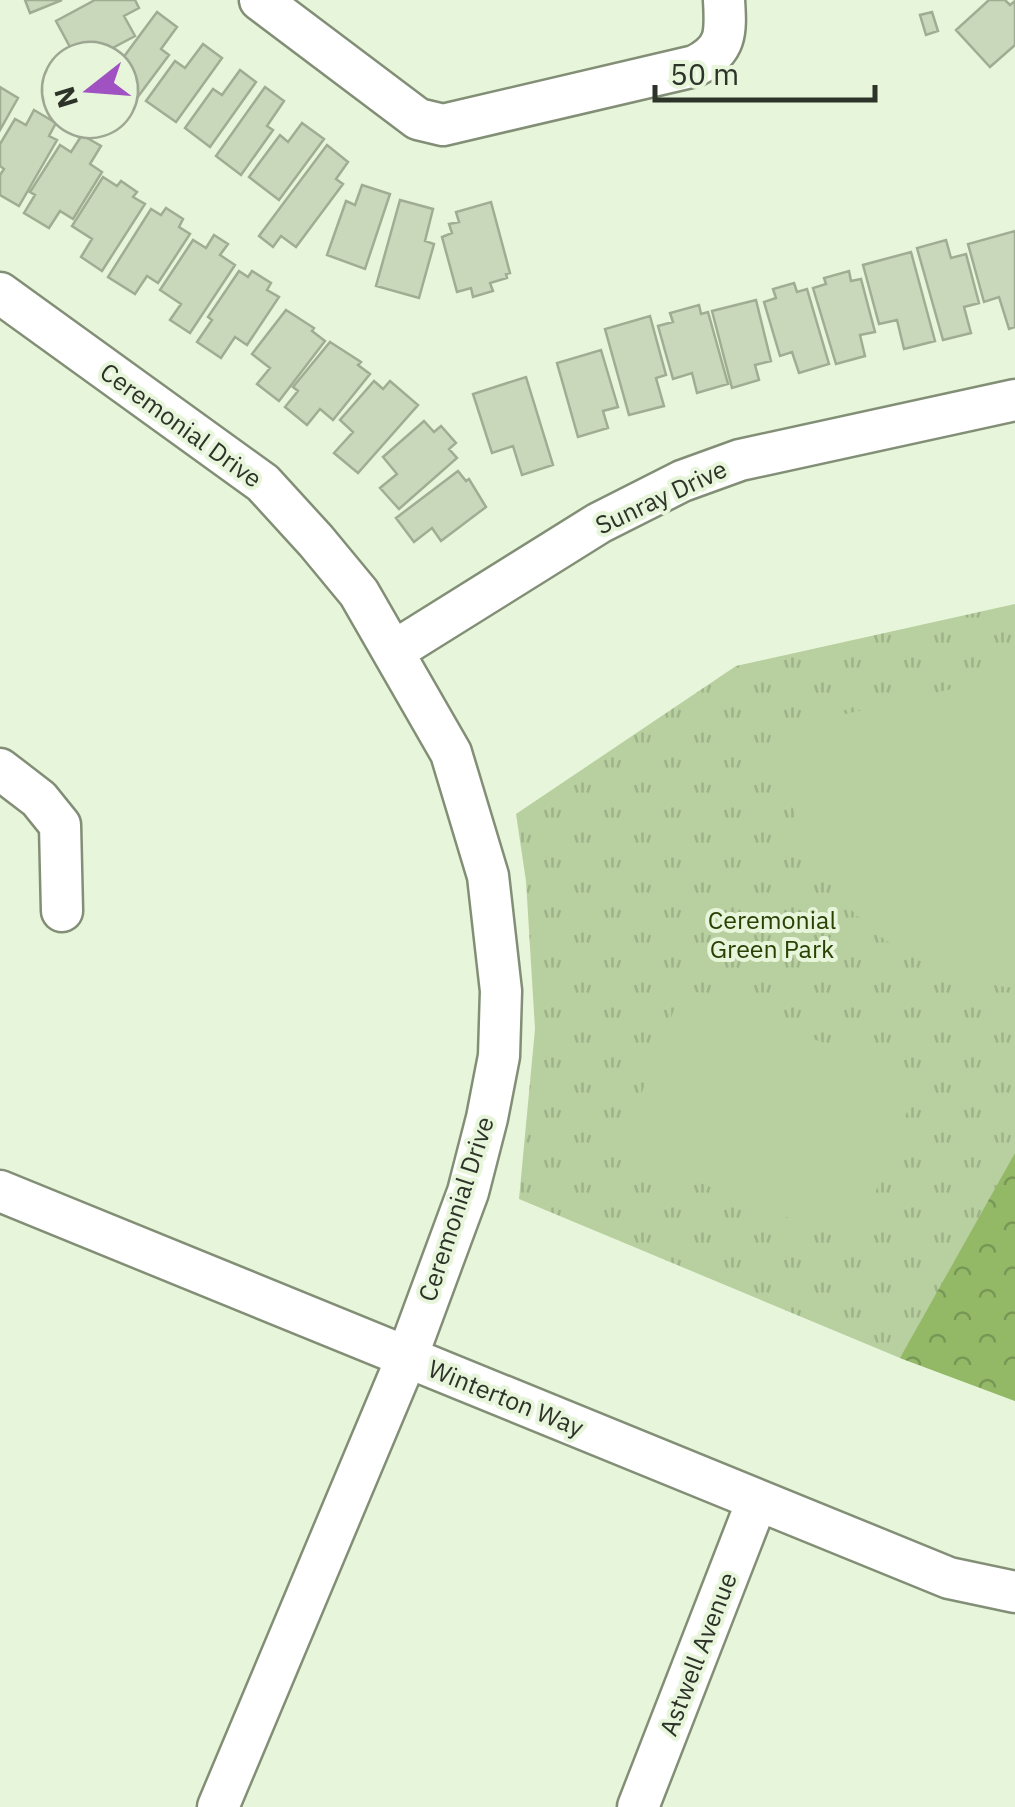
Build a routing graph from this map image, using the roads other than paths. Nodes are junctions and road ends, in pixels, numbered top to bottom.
1 (260, 0) edge
2 (724, 0) edge
3 (0, 294) edge
4 (1015, 400) edge
5 (394, 651) junction
6 (0, 770) edge
7 (62, 911) dead end
8 (0, 1191) edge
9 (407, 1357) junction
10 (757, 1501) junction
11 (1015, 1592) edge
12 (218, 1807) edge
13 (638, 1807) edge

1 - 2 street
3 - 5 street, Ceremonial Drive
4 - 5 street, Sunray Drive
5 - 9 street, Ceremonial Drive
6 - 7 street
8 - 9 street, Winterton Way
9 - 10 street, Winterton Way
9 - 12 street, Ceremonial Drive
10 - 11 street, Winterton Way
10 - 13 street, Astwell Avenue

